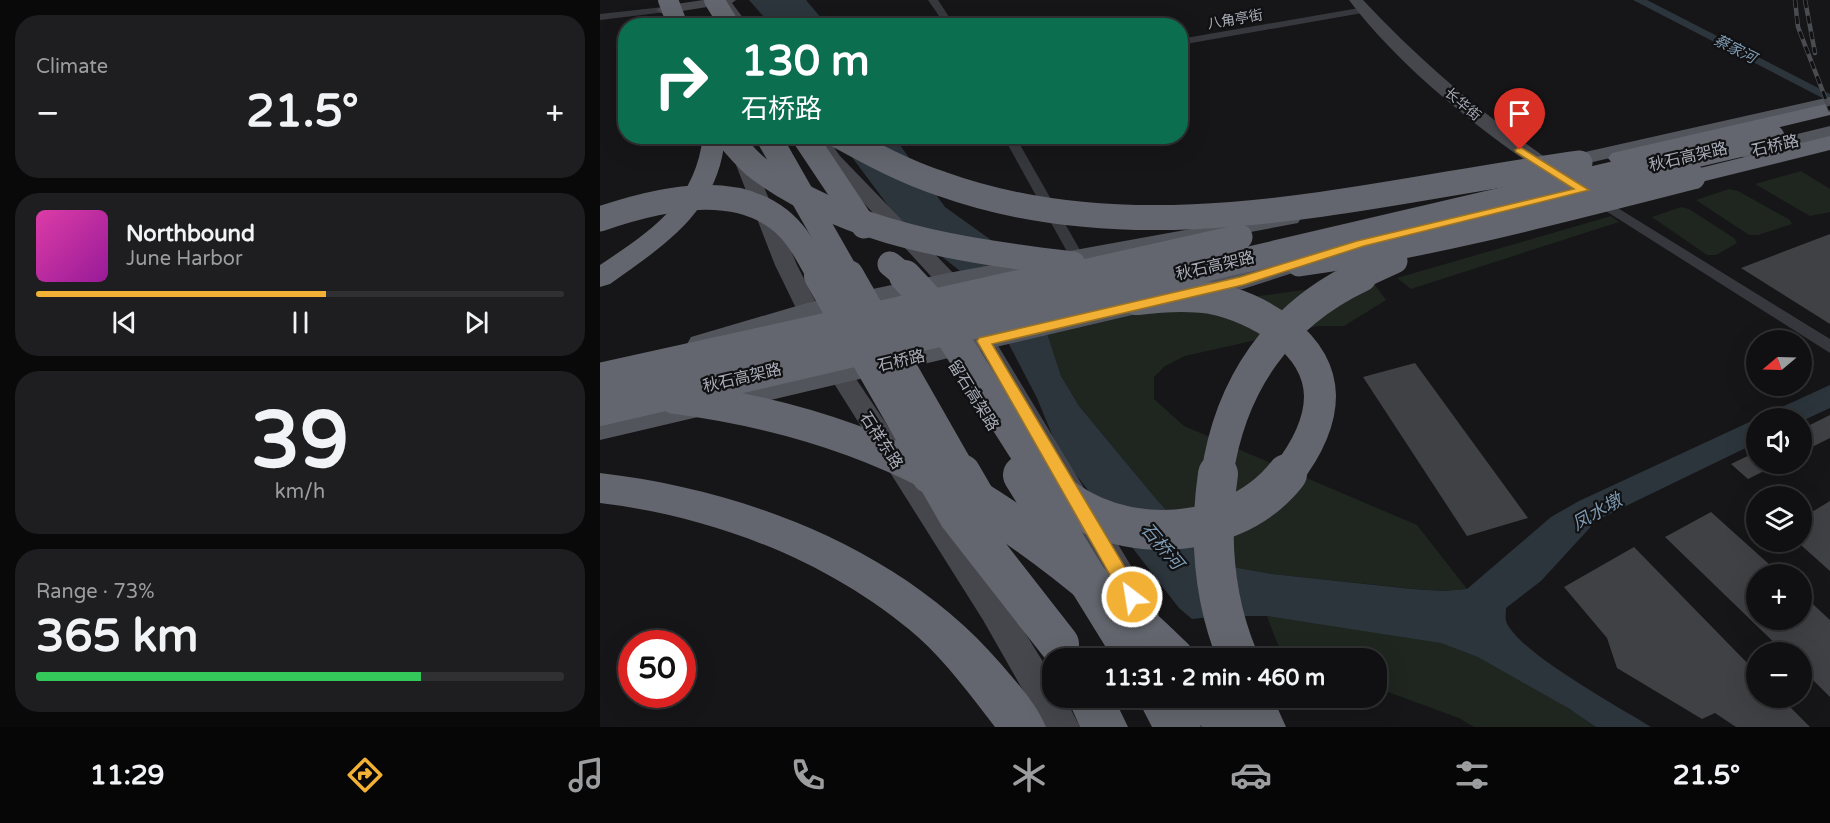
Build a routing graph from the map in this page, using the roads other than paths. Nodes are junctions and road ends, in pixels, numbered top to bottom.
1 (690, 0) edge
2 (704, 0) edge
3 (722, 0) edge
4 (933, 0) edge
5 (663, 3) edge
6 (1360, 5) edge
7 (600, 17) edge
8 (669, 18) edge
9 (673, 18) edge
10 (700, 18) edge
11 (728, 18) edge
12 (736, 18) edge
13 (945, 18) edge
14 (1188, 40) edge
15 (1827, 110) edge
16 (1830, 132) edge
17 (1830, 143) edge
18 (713, 144) edge
19 (736, 144) edge
20 (737, 144) edge
21 (773, 144) edge
22 (809, 144) edge
23 (823, 144) edge
24 (853, 144) edge
25 (1013, 144) edge
26 (1620, 158) junction
27 (1547, 167) junction
28 (1583, 190) junction
29 (600, 219) edge
30 (1525, 220) junction
31 (1077, 257) junction
32 (890, 264) junction
33 (1024, 275) junction
34 (600, 278) edge
35 (952, 281) junction
36 (807, 311) junction
37 (905, 339) junction
38 (992, 339) junction
39 (1830, 347) edge
40 (600, 358) edge
41 (600, 368) edge
42 (840, 374) junction
43 (600, 379) edge
44 (600, 389) edge
45 (600, 410) edge
46 (600, 429) edge
47 (600, 488) edge
48 (1061, 648) edge
49 (1061, 648) edge
50 (1130, 648) edge
51 (1163, 648) edge
52 (1163, 648) edge
53 (1234, 648) edge
54 (1095, 708) edge
55 (1166, 708) edge
56 (1198, 708) edge
57 (1215, 708) edge
58 (1255, 708) edge
59 (1023, 727) edge
60 (1063, 727) edge
61 (1105, 727) edge
62 (1178, 727) edge
63 (1209, 727) edge
64 (1229, 727) edge
65 (1263, 727) edge

1 - 10 highway
2 - 5 main road
3 - 5 main road
3 - 11 highway, bridge
3 - 12 main road
4 - 13 street
5 - 7 street
5 - 8 main road
5 - 9 highway, bridge
6 - 14 street, 八角亭街
6 - 27 main road, 长华街
15 - 26 highway, 秋石高架路
15 - 27 main road, 石桥路
15 - 37 highway, 秋石高架路, bridge
16 - 28 main road, 石桥路
17 - 30 highway, bridge
18 - 34 highway
19 - 30 highway, bridge
20 - 36 main road, 石祥东路
21 - 48 highway, bridge
22 - 32 highway, 留石高架路, bridge
23 - 35 main road
24 - 26 highway, bridge
25 - 31 street
26 - 33 highway, 秋石高架路, bridge
27 - 28 main road, 长华街
27 - 31 main road, 石桥路
28 - 38 main road, 石桥路
28 - 39 street
29 - 49 highway, bridge
30 - 53 highway, bridge
31 - 33 main road, 石桥路
32 - 37 highway, bridge
32 - 50 highway, 留石高架路, bridge
33 - 35 main road, 石桥路
33 - 40 highway, bridge
33 - 43 highway, 秋石高架路, bridge
35 - 36 main road, 石桥路
35 - 38 main road
36 - 41 main road, 石桥路
36 - 42 main road, 石祥东路
37 - 45 highway, 秋石高架路, bridge
38 - 42 main road, 石桥路
38 - 51 main road
42 - 46 main road, 石桥路
42 - 60 main road, 石祥东路
44 - 52 highway, bridge
47 - 59 highway
54 - 61 highway
55 - 62 highway
56 - 63 main road
57 - 64 highway
58 - 65 highway

